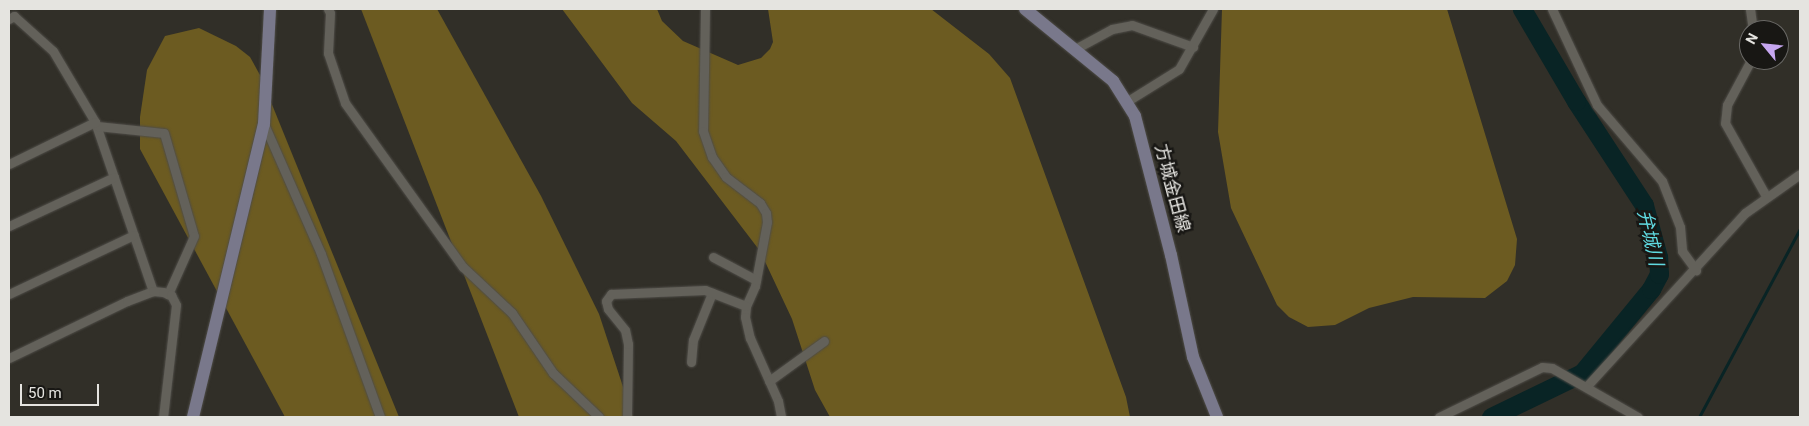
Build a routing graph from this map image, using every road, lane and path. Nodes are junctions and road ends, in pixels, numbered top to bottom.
1 (270, 9) edge
2 (328, 9) edge
3 (705, 9) edge
4 (1025, 9) edge
5 (1213, 9) edge
6 (1552, 9) edge
7 (9, 18) edge
8 (1193, 47) junction
9 (1074, 49) junction
10 (1746, 70) edge
11 (1126, 102) junction
12 (96, 124) junction
13 (264, 124) junction
14 (9, 164) edge
15 (1800, 174) edge
16 (114, 177) junction
17 (1766, 196) junction
18 (9, 226) edge
19 (134, 235) junction
20 (713, 257) dead end
21 (1696, 270) junction
22 (756, 280) junction
23 (153, 291) junction
24 (712, 293) junction
25 (9, 294) edge
26 (168, 294) junction
27 (746, 306) junction
28 (824, 341) dead end
29 (9, 358) edge
30 (690, 362) dead end
31 (769, 381) junction
32 (1586, 387) junction
33 (163, 417) edge
34 (193, 417) edge
35 (380, 417) edge
36 (599, 417) edge
37 (627, 417) edge
38 (781, 417) edge
39 (1217, 417) edge
40 (1439, 417) edge
41 (1638, 417) edge

1 - 13 main road
2 - 36 street
3 - 22 street
4 - 9 main road, 方城金田線
5 - 8 street
6 - 21 street
7 - 12 street
8 - 9 street
8 - 11 street
9 - 11 main road, 方城金田線
10 - 17 street
11 - 39 main road, 方城金田線
12 - 14 street
12 - 16 street
12 - 26 street
13 - 34 main road
13 - 35 street
15 - 17 street
16 - 18 street
16 - 19 street
17 - 21 street
19 - 23 street
19 - 25 street
20 - 22 street
21 - 32 street
22 - 27 street
23 - 26 street
23 - 29 street
24 - 27 street
24 - 30 street
24 - 37 street
26 - 33 street
27 - 31 street
28 - 31 street
31 - 38 street
32 - 40 street
32 - 41 street

